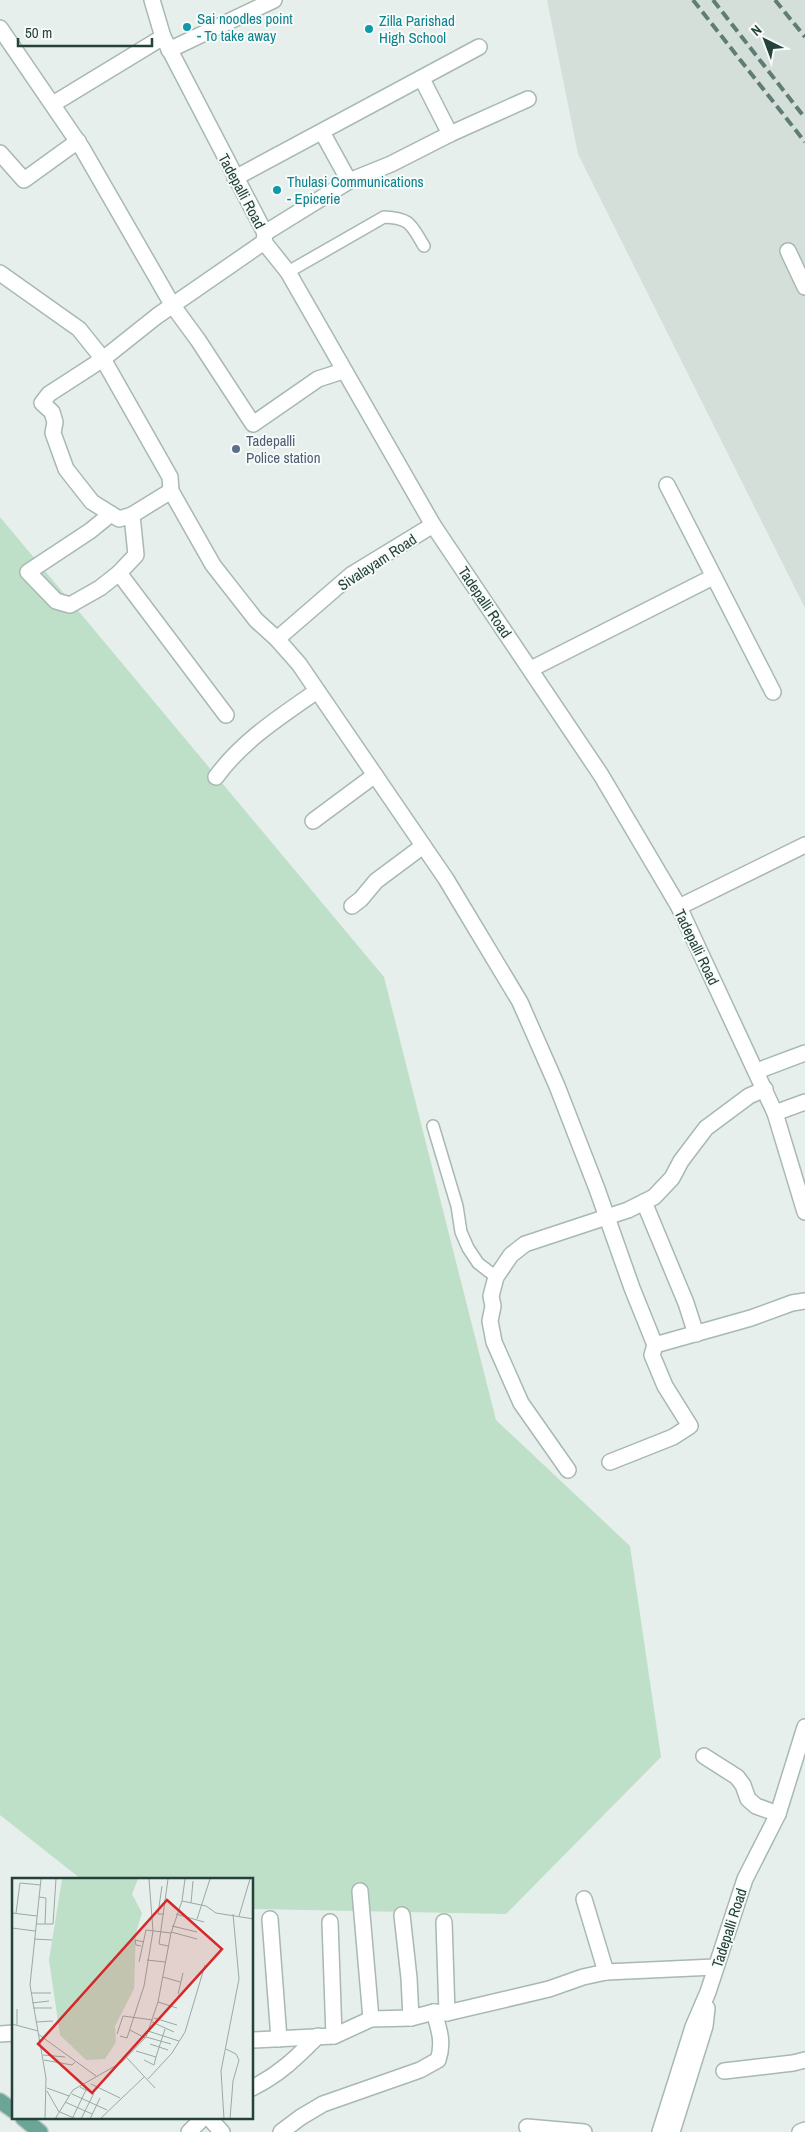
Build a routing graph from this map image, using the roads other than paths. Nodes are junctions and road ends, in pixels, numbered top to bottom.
1 (152, 0) edge
2 (274, 0) edge
3 (0, 28) edge
4 (166, 44) junction
5 (479, 47) dead end
6 (422, 79) junction
7 (528, 100) dead end
8 (53, 104) junction
9 (322, 132) junction
10 (450, 134) junction
11 (78, 141) junction
12 (0, 153) edge
13 (235, 178) junction
14 (349, 181) junction
15 (264, 238) junction
16 (424, 246) dead end
17 (788, 251) dead end
18 (288, 272) junction
19 (0, 273) edge
20 (805, 286) edge
21 (173, 306) junction
22 (103, 359) junction
23 (343, 370) junction
24 (667, 486) dead end
25 (171, 491) junction
26 (111, 514) junction
27 (132, 515) junction
28 (433, 525) junction
29 (119, 573) junction
30 (713, 577) junction
31 (277, 639) junction
32 (531, 669) junction
33 (317, 691) junction
34 (773, 692) dead end
35 (226, 715) dead end
36 (375, 775) junction
37 (216, 777) dead end
38 (313, 821) dead end
39 (805, 845) edge
40 (423, 846) junction
41 (352, 906) dead end
42 (679, 908) junction
43 (805, 1053) edge
44 (757, 1071) junction
45 (765, 1089) junction
46 (805, 1102) edge
47 (775, 1113) junction
48 (433, 1126) dead end
49 (644, 1202) junction
50 (805, 1212) edge
51 (608, 1217) junction
52 (496, 1277) junction
53 (805, 1301) edge
54 (696, 1334) junction
55 (655, 1345) junction
56 (610, 1462) dead end
57 (568, 1470) dead end
58 (805, 1727) edge
59 (704, 1756) dead end
60 (778, 1814) junction
61 (360, 1891) dead end
62 (584, 1899) dead end
63 (402, 1915) dead end
64 (270, 1919) dead end
65 (330, 1922) dead end
66 (444, 1922) dead end
67 (716, 1967) junction
68 (606, 1972) junction
69 (708, 1992) junction
70 (440, 2012) junction
71 (411, 2018) junction
72 (371, 2019) junction
73 (318, 2036) junction
74 (334, 2036) junction
75 (279, 2039) junction
76 (254, 2040) edge
77 (805, 2060) edge
78 (724, 2070) dead end
79 (254, 2087) edge
80 (0, 2101) edge
81 (12, 2110) edge
82 (25, 2120) edge
83 (201, 2120) edge
84 (211, 2120) edge
85 (527, 2127) dead end
86 (805, 2130) edge
87 (40, 2132) edge
88 (189, 2132) edge
89 (222, 2132) edge
90 (281, 2132) edge
91 (584, 2132) edge
92 (660, 2132) edge
93 (672, 2132) edge
94 (800, 2132) edge

1 - 4 street, Tadepalli Road
2 - 4 street
3 - 8 street
4 - 8 street
4 - 13 street, Tadepalli Road
5 - 6 street
6 - 9 street
6 - 10 street
7 - 10 street
8 - 11 street
9 - 13 street
9 - 14 street
10 - 14 street
11 - 12 street
11 - 21 street
13 - 15 street, Tadepalli Road
14 - 15 street
15 - 18 street, Tadepalli Road
15 - 21 street
16 - 18 lane
17 - 20 street
18 - 23 street, Tadepalli Road
19 - 22 street
21 - 22 street
21 - 23 street
22 - 25 street
22 - 26 street
23 - 28 street, Tadepalli Road
24 - 30 street
25 - 27 street
25 - 31 street
26 - 27 street
26 - 29 street
27 - 29 street
28 - 31 street, Sivalayam Road
28 - 32 street, Tadepalli Road
29 - 35 street
30 - 32 street
30 - 34 street
31 - 33 street
32 - 42 street, Tadepalli Road
33 - 36 street
33 - 37 street
36 - 38 street
36 - 40 street
39 - 42 street
40 - 41 street
40 - 51 street
42 - 44 street, Tadepalli Road
43 - 44 street
44 - 45 street, Tadepalli Road
45 - 47 street, Tadepalli Road
45 - 49 street
46 - 47 street
47 - 50 street, Tadepalli Road
48 - 52 lane
49 - 51 street
49 - 54 street
51 - 52 street
51 - 55 street
52 - 57 street
53 - 54 street
54 - 55 street
55 - 56 street
58 - 60 street, Tadepalli Road
59 - 60 street
60 - 67 street, Tadepalli Road
61 - 72 street
62 - 68 street
63 - 71 street
64 - 75 street
65 - 74 street
66 - 70 street
67 - 68 street
67 - 69 street, Tadepalli Road
68 - 70 street
69 - 92 street, Tadepalli Road
69 - 93 street
70 - 71 street
70 - 90 street
71 - 72 street
72 - 74 street
73 - 74 street
73 - 75 street
73 - 79 street
75 - 76 street
77 - 78 street
80 - 81 main road
82 - 87 main road
83 - 88 street
84 - 89 street
85 - 91 street
86 - 94 street

